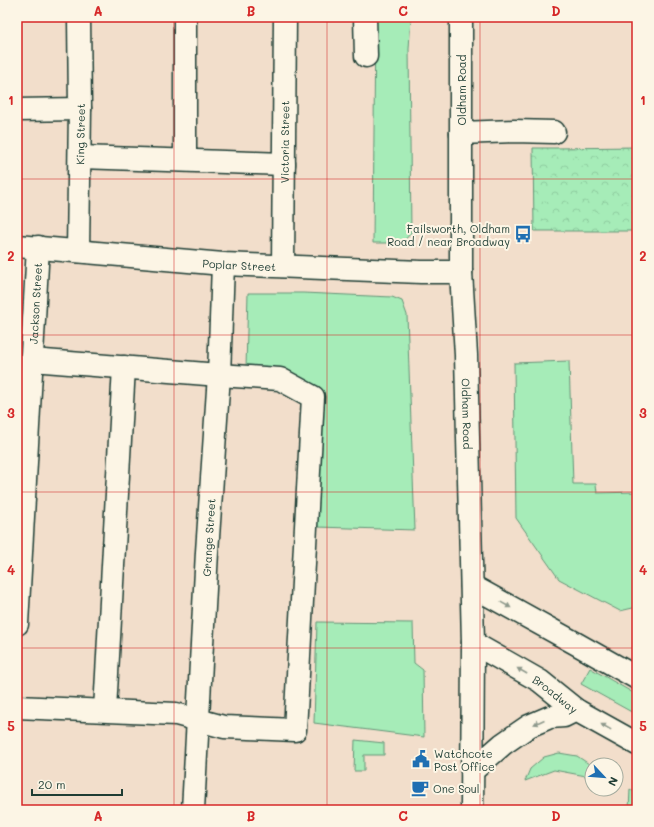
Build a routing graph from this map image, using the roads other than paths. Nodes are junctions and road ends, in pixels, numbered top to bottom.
1 (79, 17) edge
2 (185, 17) edge
3 (285, 17) edge
4 (366, 17) edge
5 (461, 17) edge
6 (366, 56) dead end
7 (80, 109) junction
8 (17, 110) edge
9 (554, 132) dead end
10 (461, 133) junction
11 (80, 156) junction
12 (185, 160) junction
13 (284, 164) junction
14 (27, 247) edge
15 (78, 251) junction
16 (223, 264) junction
17 (283, 266) junction
18 (462, 272) junction
19 (32, 360) junction
20 (124, 367) junction
21 (219, 375) junction
22 (472, 586) junction
23 (17, 624) edge
24 (473, 643) junction
25 (637, 678) edge
26 (17, 707) edge
27 (105, 710) junction
28 (576, 710) junction
29 (198, 720) junction
30 (637, 744) edge
31 (472, 771) junction
32 (193, 810) edge
33 (472, 810) edge

1 - 7 main road, King Street
2 - 12 main road
3 - 13 main road, Victoria Street
4 - 6 main road
5 - 10 main road, Oldham Road
7 - 8 main road
7 - 11 main road, King Street
9 - 10 main road
10 - 18 main road, Oldham Road
11 - 12 main road
11 - 15 main road, King Street
12 - 13 main road
13 - 17 main road, Victoria Street
14 - 15 main road, Poplar Street
14 - 19 main road, Jackson Street
15 - 16 main road, Poplar Street
16 - 17 main road, Poplar Street
16 - 21 main road, Grange Street
17 - 18 main road, Poplar Street
18 - 22 main road, Oldham Road
19 - 20 main road
19 - 23 main road, Jackson Street
20 - 21 main road
20 - 27 main road
21 - 29 main road, Grange Street
21 - 29 main road
22 - 24 main road, Oldham Road
22 -> 25 main road
28 -> 24 main road, Broadway
24 - 31 main road, Oldham Road
26 - 27 main road
27 - 29 main road
30 -> 28 main road, Broadway
28 -> 31 main road
29 - 32 main road, Grange Street
31 - 33 main road, Oldham Road

